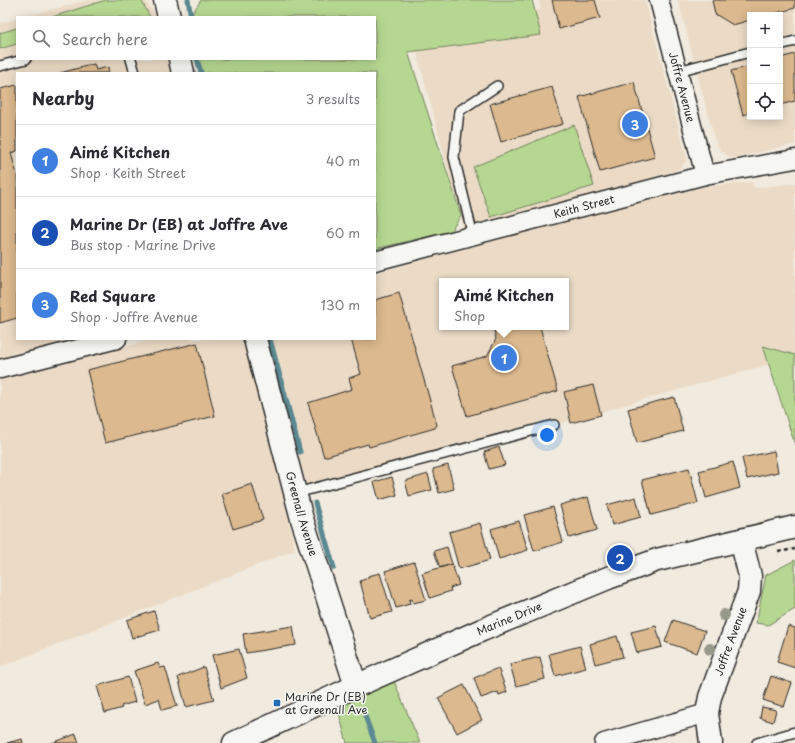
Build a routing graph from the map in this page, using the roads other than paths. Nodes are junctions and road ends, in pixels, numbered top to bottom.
1 (165, 0) edge
2 (659, 0) edge
3 (169, 16) edge
4 (795, 41) edge
5 (783, 44) edge
6 (747, 53) edge
7 (22, 60) edge
8 (131, 60) edge
9 (180, 60) edge
10 (0, 66) edge
11 (135, 72) edge
12 (183, 72) edge
13 (678, 72) junction
14 (497, 86) dead end
15 (795, 159) edge
16 (705, 175) junction
17 (473, 236) junction
18 (376, 261) edge
19 (106, 340) edge
20 (255, 340) edge
21 (0, 369) edge
22 (554, 425) dead end
23 (296, 493) junction
24 (795, 527) edge
25 (740, 540) junction
26 (356, 686) junction
27 (707, 713) junction
28 (795, 732) edge
29 (234, 743) edge
30 (604, 743) edge
31 (711, 743) edge
32 (757, 743) edge

1 - 3 street
2 - 13 street, Joffre Avenue
4 - 5 lane
6 - 13 lane
7 - 10 lane
8 - 11 lane
9 - 12 street
13 - 16 street, Joffre Avenue
14 - 17 lane
15 - 16 street, Keith Street
16 - 17 street, Keith Street
17 - 18 street, Keith Street
19 - 21 street
20 - 23 street, Greenall Avenue
22 - 23 lane
23 - 26 street, Greenall Avenue
24 - 25 street, Marine Drive
25 - 26 street, Marine Drive
25 - 27 street, Joffre Avenue
26 - 29 street, Marine Drive
27 - 30 street
27 - 31 street, Joffre Avenue
28 - 32 lane

